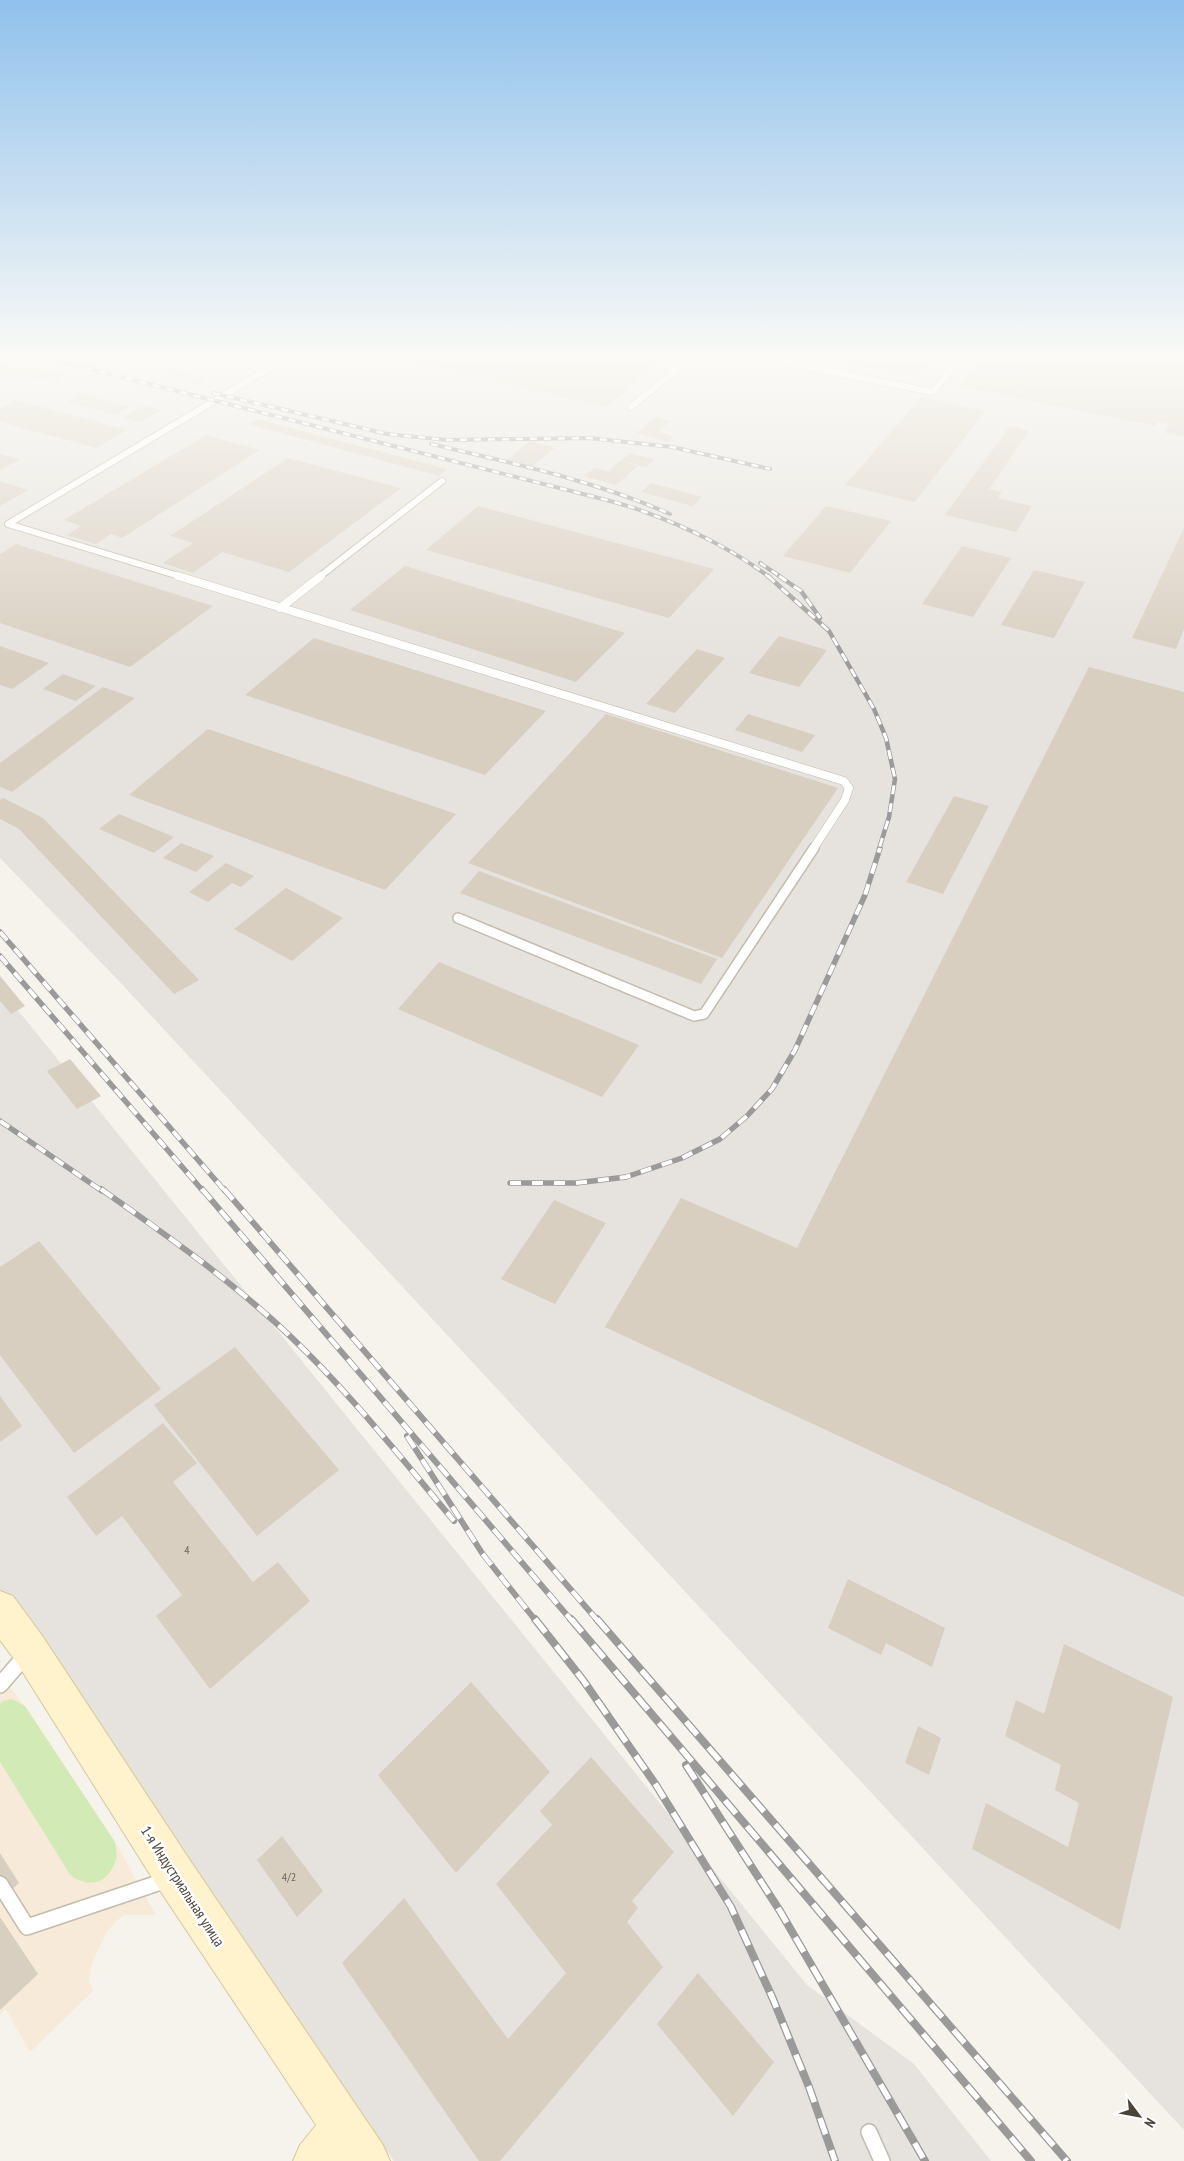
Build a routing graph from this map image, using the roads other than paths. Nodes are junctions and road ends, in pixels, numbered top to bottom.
1 (107, 462) edge
2 (442, 481) dead end
3 (4, 522) edge
4 (0, 528) edge
5 (280, 608) junction
6 (458, 918) dead end
7 (0, 1609) edge
8 (30, 1650) junction
9 (0, 1685) edge
10 (176, 1877) junction
11 (0, 1884) edge
12 (869, 2132) dead end
13 (356, 2144) edge
14 (316, 2161) edge
15 (882, 2161) edge

1 - 3 lane
2 - 5 lane
3 - 4 lane
3 - 5 lane
5 - 6 lane
7 - 8 main road, 1-я Индустриальная улица
8 - 9 lane
8 - 10 main road, 1-я Индустриальная улица
10 - 11 lane
10 - 13 main road, 1-я Индустриальная улица
12 - 15 lane
13 - 14 main road

